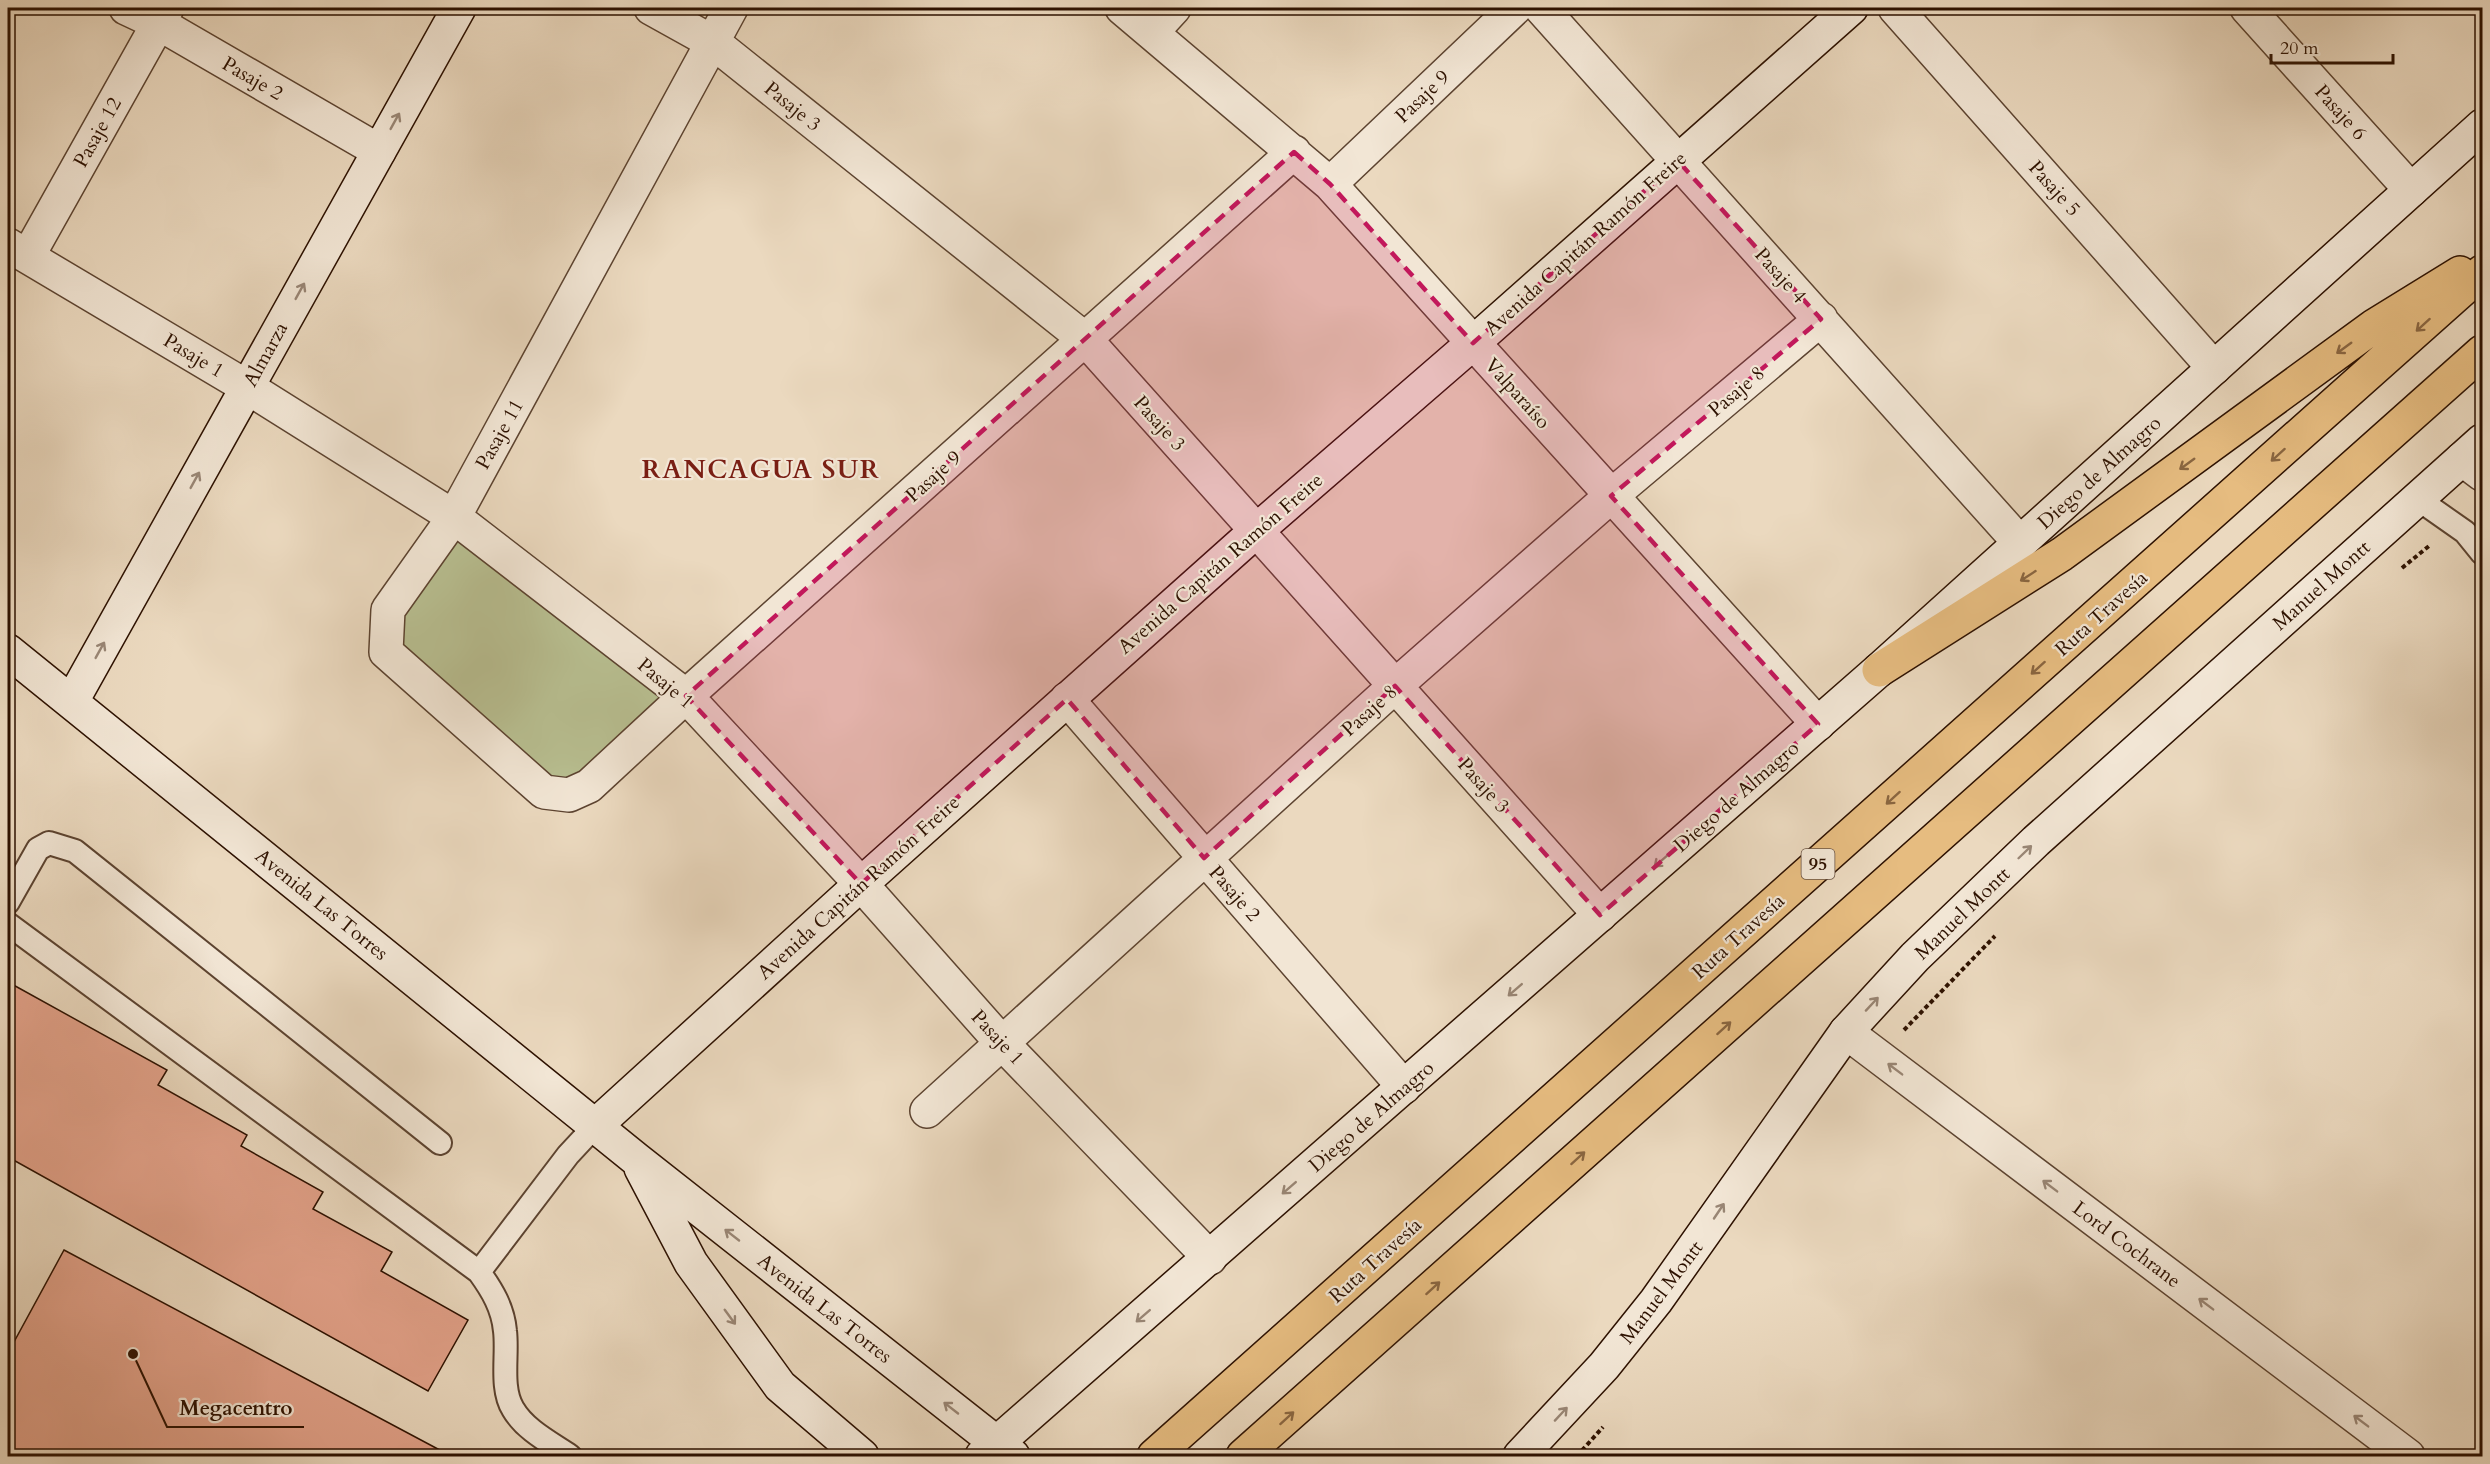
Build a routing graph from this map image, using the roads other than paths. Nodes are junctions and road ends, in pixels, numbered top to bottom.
1 (126, 8) edge
2 (459, 8) edge
3 (651, 8) edge
4 (731, 8) edge
5 (1122, 8) edge
6 (1174, 8) edge
7 (1515, 8) edge
8 (1541, 8) edge
9 (1851, 8) edge
10 (1895, 8) edge
11 (2247, 8) edge
12 (163, 15) edge
13 (1152, 33) junction
14 (714, 43) junction
15 (2482, 126) edge
16 (378, 151) junction
17 (1294, 152) junction
18 (1678, 161) junction
19 (1330, 184) junction
20 (2411, 190) junction
21 (18, 250) edge
22 (2482, 261) edge
23 (2482, 272) edge
24 (1821, 319) junction
25 (1086, 340) junction
26 (1473, 343) junction
27 (2482, 352) edge
28 (2214, 368) junction
29 (247, 387) junction
30 (2476, 458) edge
31 (1611, 496) junction
32 (2418, 498) junction
33 (454, 517) junction
34 (1256, 531) junction
35 (2020, 543) junction
36 (2482, 554) edge
37 (8, 651) edge
38 (1879, 670) junction
39 (1395, 686) junction
40 (686, 696) junction
41 (1067, 699) junction
42 (72, 702) junction
43 (1818, 724) junction
44 (568, 795) joint
45 (1204, 858) junction
46 (861, 884) junction
47 (8, 902) edge
48 (1600, 915) junction
49 (8, 924) edge
50 (1846, 1032) junction
51 (1002, 1043) junction
52 (1404, 1087) junction
53 (927, 1111) dead end
54 (595, 1126) junction
55 (440, 1143) dead end
56 (636, 1159) junction
57 (1210, 1258) junction
58 (479, 1272) junction
59 (998, 1452) edge
60 (570, 1456) edge
61 (862, 1456) edge
62 (1154, 1456) edge
63 (1243, 1456) edge
64 (1520, 1456) edge
65 (2408, 1456) edge

1 - 12 street, Pasaje 2
16 -> 2 street, Almarza
3 - 14 street, Pasaje 3
4 - 14 street, Pasaje 11
5 - 13 street, Valparaíso
6 - 13 street
7 - 19 street, Pasaje 9
8 - 18 street, Pasaje 4
9 - 18 street, Avenida Capitán Ramón Freire
10 - 28 street, Pasaje 5
11 - 20 street, Pasaje 6
12 - 16 street, Pasaje 2
12 - 21 street, Pasaje 12
13 - 17 street, Valparaíso
14 - 25 street, Pasaje 3
14 - 33 street, Pasaje 11
15 - 20 street, Diego de Almagro
29 -> 16 street, Almarza
17 - 19 street, Valparaíso
17 - 25 street, Pasaje 9
18 - 24 street, Pasaje 4
18 - 26 street, Avenida Capitán Ramón Freire
19 - 26 street, Valparaíso
20 - 28 street, Diego de Almagro
21 - 29 street, Pasaje 1
22 -> 38 highway
23 -> 62 highway, Ruta Travesía / 95
24 - 31 street, Pasaje 8
24 - 35 street, Pasaje 4
25 - 34 street, Pasaje 3
25 - 40 street, Pasaje 9
26 - 31 street, Valparaíso
26 - 34 street, Avenida Capitán Ramón Freire
63 -> 27 highway
28 - 35 street, Diego de Almagro
29 - 33 street, Pasaje 1
42 -> 29 street, Almarza
30 - 32 street, Manuel Montt
31 - 39 street, Pasaje 8
31 - 43 street, Valparaíso
32 - 36 lane
50 -> 32 street, Manuel Montt
33 - 40 street, Pasaje 1
33 - 44 street, Pasaje 11
34 - 39 street, Pasaje 3
34 - 41 street, Avenida Capitán Ramón Freire
35 - 38 street, Diego de Almagro
37 - 42 street, Avenida Las Torres
38 - 43 street, Diego de Almagro
39 - 45 street, Pasaje 8
39 - 48 street, Pasaje 3
40 - 44 street, Pasaje 9
40 - 46 street, Pasaje 1
41 - 45 street, Pasaje 2
41 - 46 street, Avenida Capitán Ramón Freire
42 - 54 street, Avenida Las Torres
43 -> 48 street, Diego de Almagro
45 - 51 street, Pasaje 8
45 - 52 street, Pasaje 2
46 - 51 street, Pasaje 1
46 - 54 street, Avenida Capitán Ramón Freire
47 - 55 lane
48 -> 52 street, Diego de Almagro
49 - 58 lane
64 -> 50 street, Manuel Montt
65 -> 50 street, Lord Cochrane
51 - 53 street, Pasaje 8
51 - 57 street, Pasaje 1
52 -> 57 street, Diego de Almagro
54 - 56 street, Avenida Las Torres
54 - 58 lane
59 -> 56 street, Avenida Las Torres
56 -> 61 street, Avenida Las Torres
57 -> 59 street, Diego de Almagro
58 - 60 lane

